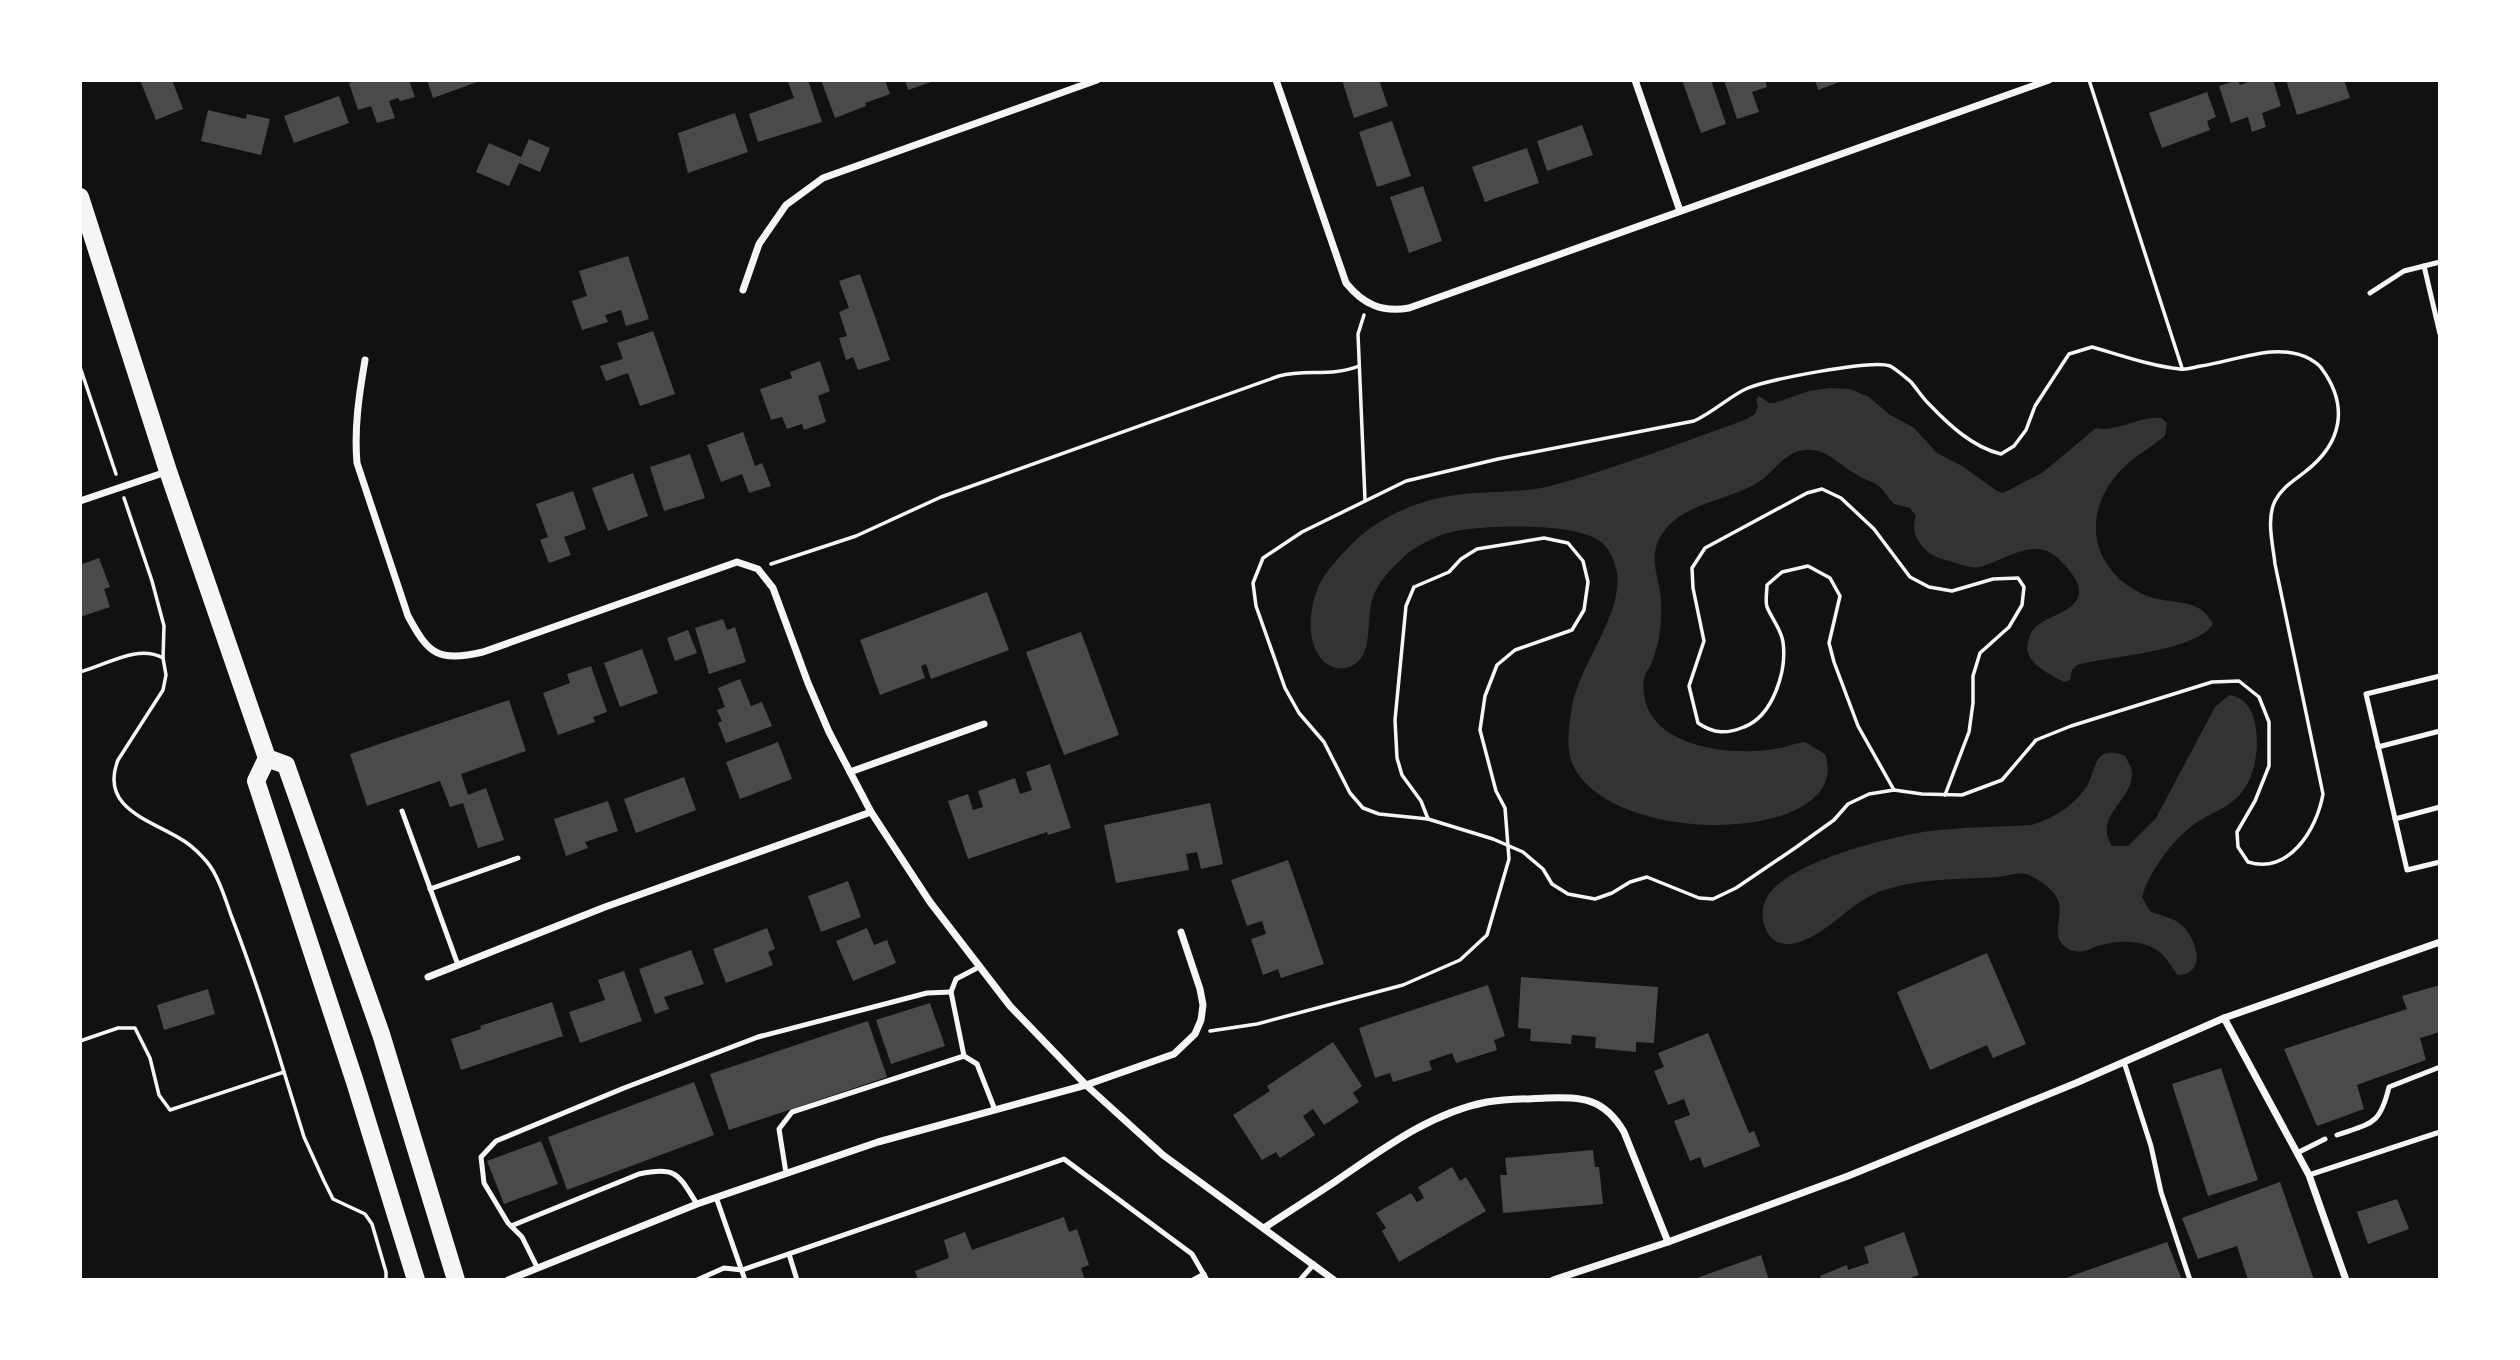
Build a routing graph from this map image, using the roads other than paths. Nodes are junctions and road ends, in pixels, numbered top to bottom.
1 (1097, 80) edge
2 (1276, 80) edge
3 (1634, 80) edge
4 (2049, 80) edge
5 (80, 197) edge
6 (1680, 211) junction
7 (2440, 262) edge
8 (2424, 266) junction
9 (743, 290) dead end
10 (2370, 293) dead end
11 (2440, 334) edge
12 (365, 360) dead end
13 (168, 471) junction
14 (80, 502) edge
15 (2440, 676) edge
16 (984, 724) dead end
17 (2440, 731) edge
18 (2378, 747) junction
19 (267, 758) junction
20 (850, 772) junction
21 (2440, 807) edge
22 (402, 811) dead end
23 (871, 812) junction
24 (2395, 818) junction
25 (517, 858) dead end
26 (2440, 862) edge
27 (430, 889) junction
28 (1181, 932) dead end
29 (2440, 942) edge
30 (458, 965) junction
31 (979, 967) junction
32 (428, 977) dead end
33 (950, 992) junction
34 (2224, 1018) junction
35 (964, 1056) junction
36 (2124, 1062) junction
37 (2440, 1067) edge
38 (1086, 1085) junction
39 (995, 1110) junction
40 (2440, 1132) edge
41 (2337, 1135) dead end
42 (2325, 1139) dead end
43 (2297, 1153) junction
44 (786, 1173) junction
45 (2309, 1175) junction
46 (716, 1197) junction
47 (697, 1204) junction
48 (511, 1226) junction
49 (1264, 1228) junction
50 (1668, 1242) junction
51 (789, 1254) junction
52 (1314, 1264) junction
53 (537, 1267) junction
54 (742, 1270) junction
55 (1580, 1275) edge
56 (1205, 1277) edge
57 (416, 1279) edge
58 (456, 1279) edge
59 (508, 1279) edge
60 (697, 1279) edge
61 (745, 1279) edge
62 (797, 1279) edge
63 (1194, 1279) edge
64 (1300, 1279) edge
65 (1334, 1279) edge
66 (1552, 1279) edge
67 (2190, 1279) edge
68 (2346, 1279) edge

1 - 9 street
2 - 6 street
3 - 6 street
4 - 6 street
5 - 13 main road
7 - 8 lane
8 - 10 lane
8 - 11 lane
12 - 20 street
13 - 14 street
13 - 19 main road
15 - 18 lane
16 - 20 street
17 - 18 lane
18 - 24 lane
19 - 57 main road
19 - 58 main road
20 - 23 street
21 - 24 lane
22 - 27 lane
23 - 30 street
23 - 31 street
24 - 26 lane
25 - 27 lane
27 - 30 lane
28 - 38 street
29 - 34 street
30 - 32 street
31 - 33 lane
31 - 38 street
33 - 35 lane
33 - 48 lane
34 - 36 street
34 - 43 street
35 - 39 lane
35 - 44 lane
36 - 50 street
36 - 67 lane
37 - 41 lane
38 - 39 street
38 - 49 street
39 - 44 street
40 - 45 lane
42 - 43 lane
43 - 45 street
44 - 46 street
45 - 68 street
46 - 47 street
46 - 54 lane
47 - 48 lane
47 - 53 street
48 - 53 lane
49 - 50 street
49 - 52 street
50 - 55 street
51 - 54 lane
51 - 56 lane
51 - 62 lane
52 - 64 lane
52 - 65 street
53 - 59 street
54 - 60 lane
54 - 61 lane
55 - 66 street
56 - 63 lane

